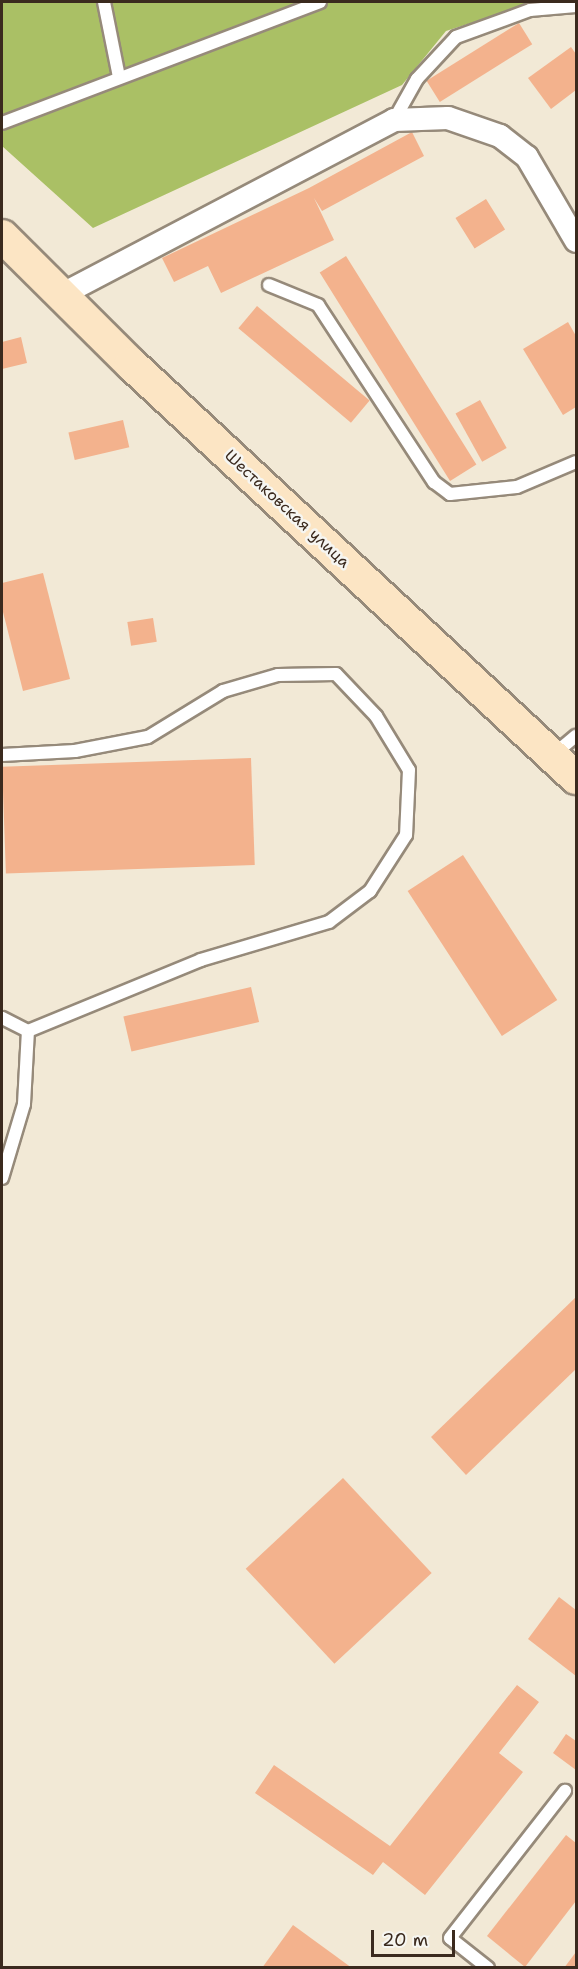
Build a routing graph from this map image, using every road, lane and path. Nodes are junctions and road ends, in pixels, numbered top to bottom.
1 (104, 2) edge
2 (320, 2) edge
3 (576, 6) edge
4 (119, 77) junction
5 (394, 120) junction
6 (2, 123) edge
7 (2, 236) edge
8 (576, 241) edge
9 (269, 285) dead end
10 (61, 295) junction
11 (576, 462) edge
12 (565, 746) edge
13 (2, 755) edge
14 (576, 778) edge
15 (2, 1018) edge
16 (28, 1031) junction
17 (2, 1178) edge
18 (566, 1791) dead end
19 (488, 1968) edge

1 - 4 lane
2 - 4 lane
3 - 5 lane
4 - 6 lane
5 - 8 street
5 - 10 street
7 - 10 main road, Шестаковская улица
9 - 11 lane
10 - 12 main road, Шестаковская улица
12 - 14 main road, Шестаковская улица
13 - 16 lane
15 - 16 lane
16 - 17 lane
18 - 19 lane

